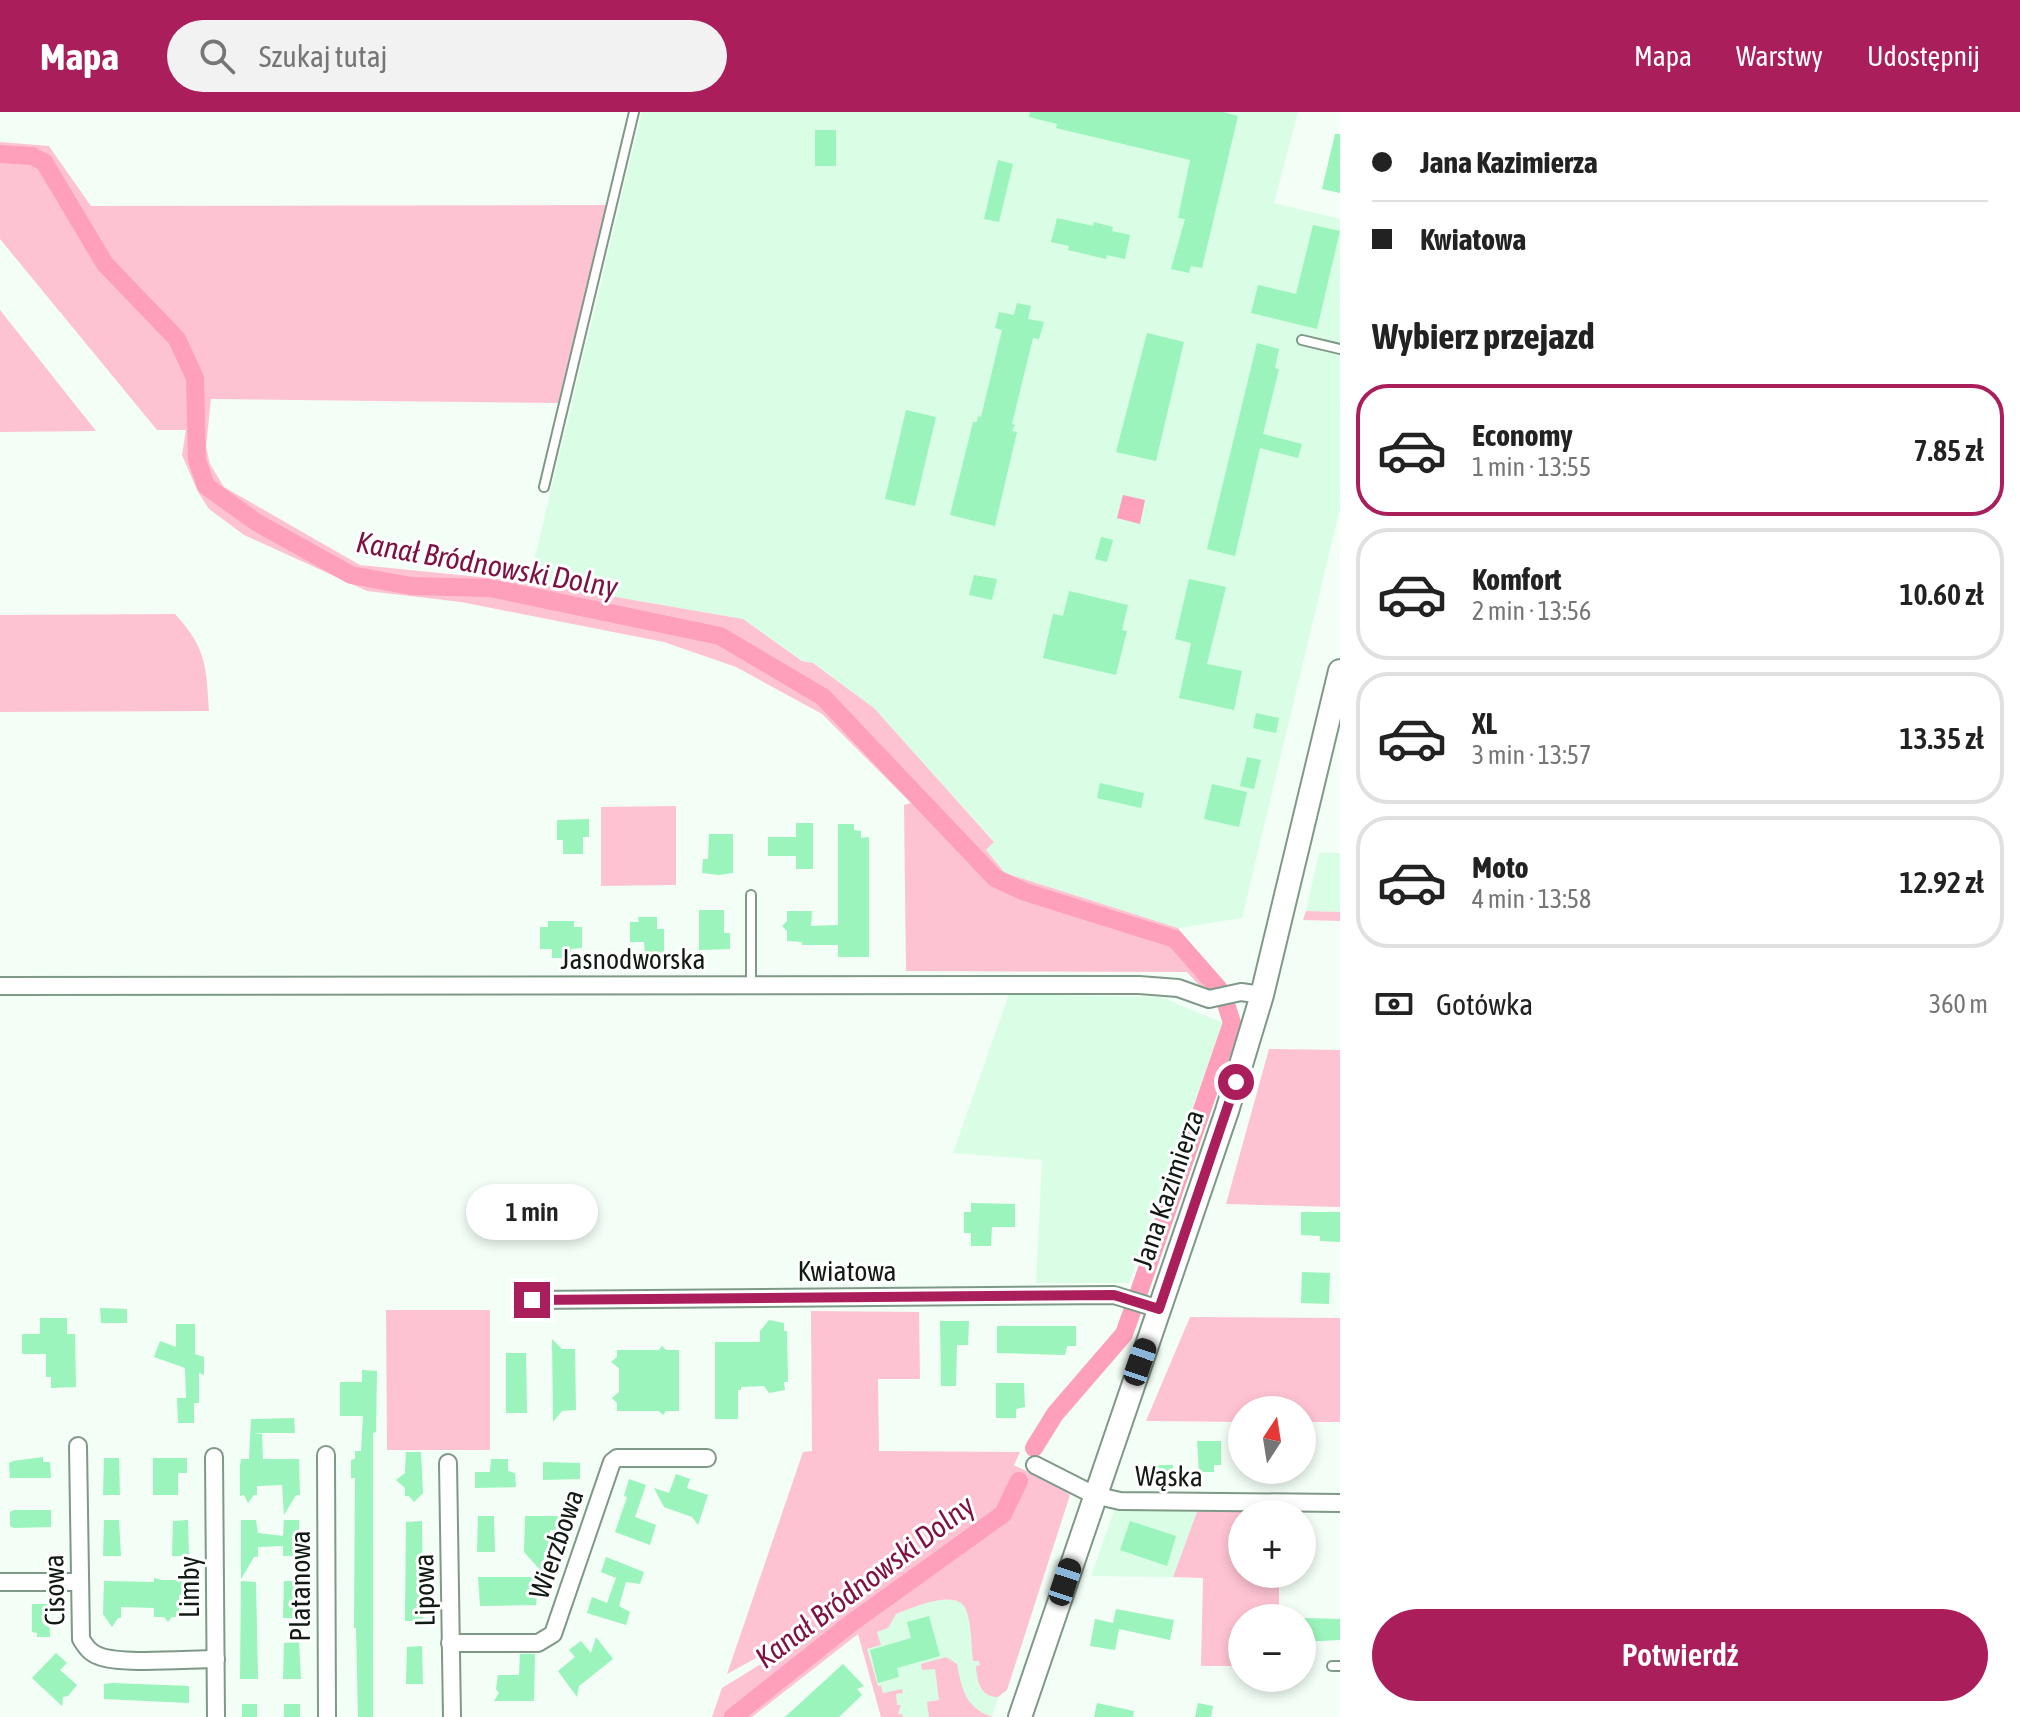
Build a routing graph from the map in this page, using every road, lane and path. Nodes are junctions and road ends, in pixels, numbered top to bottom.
1 (634, 112) edge
2 (1302, 340) dead end
3 (1340, 349) edge
4 (544, 487) dead end
5 (1340, 671) edge
6 (751, 895) dead end
7 (751, 985) junction
8 (0, 986) edge
9 (1262, 995) junction
10 (532, 1300) dead end
11 (1159, 1309) junction
12 (78, 1446) dead end
13 (326, 1455) dead end
14 (214, 1457) dead end
15 (707, 1458) dead end
16 (448, 1463) dead end
17 (1035, 1465) dead end
18 (1094, 1495) junction
19 (1340, 1503) edge
20 (0, 1582) edge
21 (79, 1582) junction
22 (450, 1643) junction
23 (216, 1659) junction
24 (216, 1717) edge
25 (327, 1717) edge
26 (452, 1717) edge
27 (1020, 1717) edge

1 - 4 lane
2 - 3 lane
5 - 9 main road, Jana Kazimierza
6 - 7 lane
7 - 8 street, Jasnodworska
7 - 9 street, Jasnodworska
9 - 11 main road, Jana Kazimierza
10 - 11 street, Kwiatowa
11 - 18 main road, Jana Kazimierza
12 - 21 street, Cisowa
13 - 25 street, Platanowa
14 - 23 street, Limby
15 - 22 street, Wierzbowa
16 - 22 street, Lipowa
17 - 18 street
18 - 19 street, Wąska
18 - 27 main road, Jana Kazimierza
20 - 21 street
21 - 23 street, Cisowa
22 - 26 street, Lipowa
23 - 24 street, Limby

